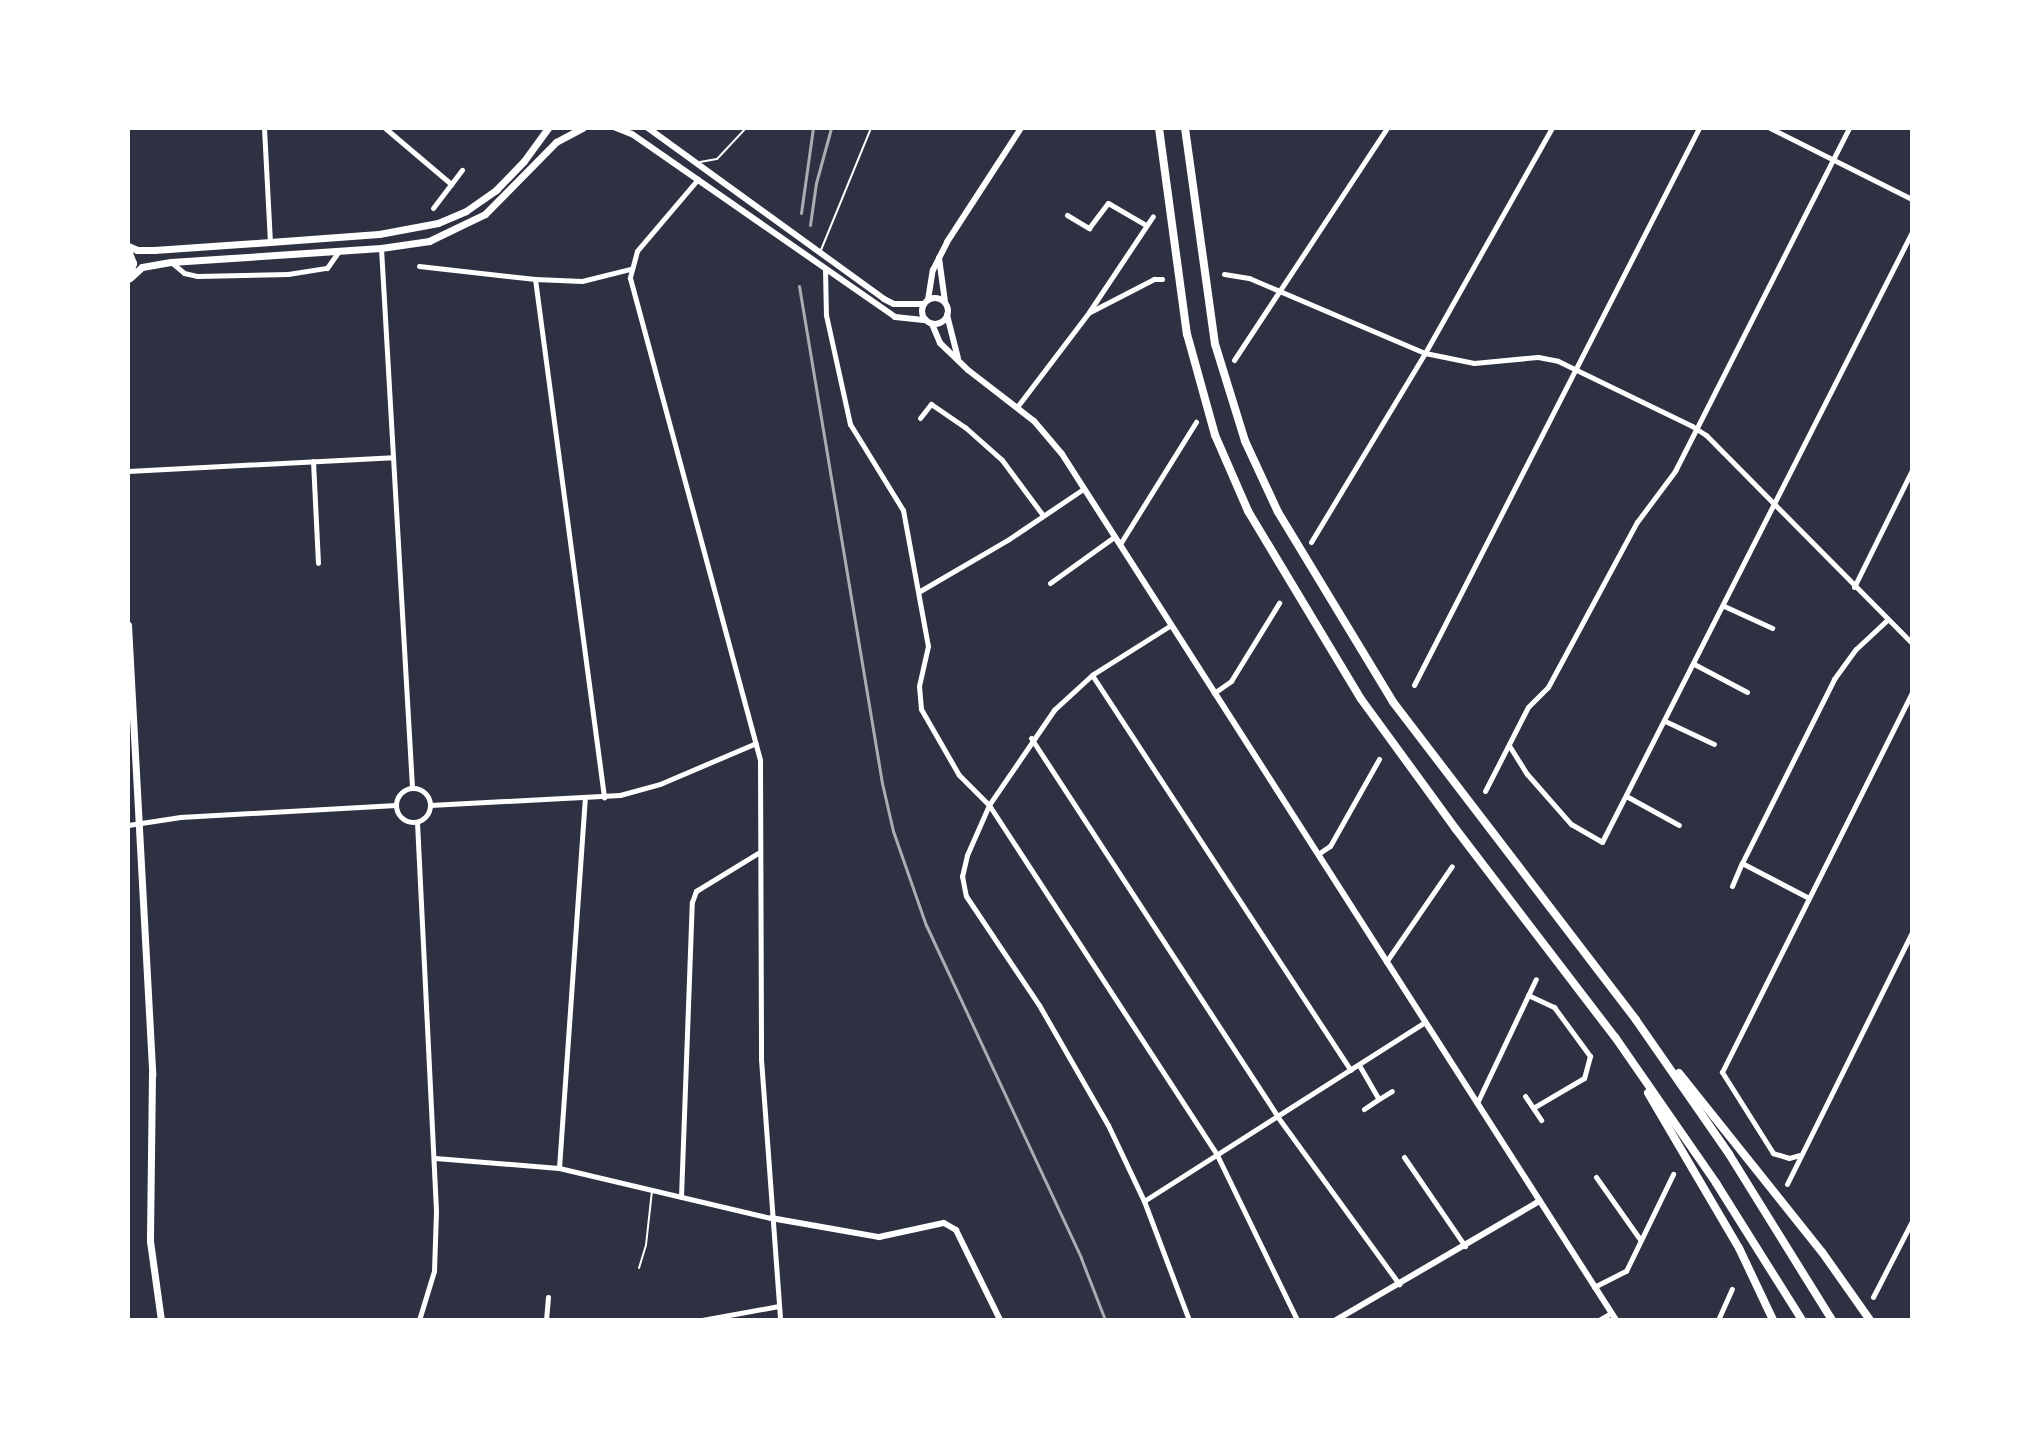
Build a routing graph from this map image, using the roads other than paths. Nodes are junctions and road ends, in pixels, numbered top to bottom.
1 (264, 128) edge
2 (385, 128) edge
3 (548, 128) edge
4 (582, 128) edge
5 (616, 128) edge
6 (648, 128) edge
7 (746, 128) edge
8 (871, 128) edge
9 (1021, 128) edge
10 (1159, 128) edge
11 (1185, 128) edge
12 (1387, 128) edge
13 (1552, 128) edge
14 (1699, 128) edge
15 (1770, 128) edge
16 (1849, 128) edge
17 (684, 157) junction
18 (1833, 159) junction
19 (462, 170) dead end
20 (698, 179) junction
21 (451, 184) junction
22 (1912, 199) edge
23 (433, 208) dead end
24 (1067, 215) dead end
25 (1153, 216) dead end
26 (1146, 225) junction
27 (1912, 232) edge
28 (270, 242) junction
29 (128, 248) edge
30 (381, 248) junction
31 (339, 251) junction
32 (821, 251) junction
33 (939, 258) junction
34 (171, 262) junction
35 (817, 264) junction
36 (419, 266) dead end
37 (630, 269) junction
38 (825, 269) junction
39 (1224, 274) dead end
40 (823, 278) junction
41 (129, 279) edge
42 (535, 279) junction
43 (1162, 279) dead end
44 (1280, 292) junction
45 (926, 302) junction
46 (945, 304) junction
47 (1089, 312) junction
48 (947, 315) junction
49 (929, 322) junction
50 (1425, 353) junction
51 (959, 359) junction
52 (1234, 360) dead end
53 (1575, 370) junction
54 (1017, 407) junction
55 (920, 418) dead end
56 (1196, 422) dead end
57 (1697, 430) junction
58 (393, 457) junction
59 (313, 461) junction
60 (1912, 470) edge
61 (128, 471) edge
62 (1083, 489) junction
63 (1774, 506) junction
64 (1043, 514) junction
65 (1114, 537) junction
66 (1311, 542) dead end
67 (1119, 545) junction
68 (318, 563) dead end
69 (1050, 583) dead end
70 (1854, 587) junction
71 (920, 591) junction
72 (1279, 603) dead end
73 (1724, 606) junction
74 (1887, 620) junction
75 (128, 625) edge
76 (1171, 625) junction
77 (1772, 628) dead end
78 (1912, 643) edge
79 (1694, 664) junction
80 (1092, 675) junction
81 (1414, 685) dead end
82 (1747, 692) dead end
83 (1912, 692) edge
84 (1214, 693) junction
85 (1665, 721) junction
86 (1031, 738) junction
87 (756, 743) junction
88 (1714, 744) dead end
89 (1510, 747) junction
90 (1379, 759) dead end
91 (412, 788) junction
92 (1485, 791) dead end
93 (604, 797) junction
94 (1628, 797) junction
95 (585, 798) junction
96 (396, 805) junction
97 (430, 805) junction
98 (989, 805) junction
99 (417, 822) junction
100 (138, 824) junction
101 (128, 825) edge
102 (1679, 825) dead end
103 (758, 853) junction
104 (1318, 854) junction
105 (1742, 863) junction
106 (1452, 866) dead end
107 (1732, 886) dead end
108 (1807, 897) junction
109 (1912, 932) edge
110 (1386, 962) junction
111 (1536, 979) dead end
112 (1528, 995) junction
113 (1636, 1020) junction
114 (1425, 1022) junction
115 (1615, 1037) junction
116 (1359, 1065) junction
117 (1350, 1070) junction
118 (1392, 1091) dead end
119 (1525, 1096) dead end
120 (1379, 1099) junction
121 (1477, 1103) junction
122 (1533, 1108) junction
123 (1364, 1109) dead end
124 (1277, 1116) junction
125 (1541, 1120) dead end
126 (1217, 1155) junction
127 (1800, 1155) junction
128 (1404, 1157) dead end
129 (435, 1158) junction
130 (559, 1168) junction
131 (1673, 1174) dead end
132 (1596, 1177) dead end
133 (1787, 1184) dead end
134 (652, 1190) junction
135 (681, 1197) junction
136 (1144, 1201) junction
137 (1540, 1201) junction
138 (771, 1218) junction
139 (1912, 1221) edge
140 (1639, 1238) junction
141 (1465, 1246) junction
142 (639, 1268) dead end
143 (1399, 1284) junction
144 (1594, 1287) junction
145 (1732, 1289) dead end
146 (548, 1297) dead end
147 (1873, 1297) dead end
148 (779, 1306) junction
149 (1614, 1317) edge
150 (161, 1320) edge
151 (419, 1320) edge
152 (546, 1320) edge
153 (702, 1320) edge
154 (780, 1320) edge
155 (1000, 1320) edge
156 (1189, 1320) edge
157 (1297, 1320) edge
158 (1336, 1320) edge
159 (1599, 1320) edge
160 (1718, 1320) edge
161 (1773, 1320) edge
162 (1802, 1320) edge
163 (1832, 1320) edge
164 (1870, 1320) edge

1 - 28 street
2 - 21 street
3 - 28 main road
4 - 30 main road
5 - 20 street
6 - 17 street
7 - 17 lane
8 - 32 lane
9 - 33 street
10 - 115 highway
11 - 113 highway
12 - 44 street
13 - 50 street
14 - 53 street
15 - 18 street
16 - 18 street
17 - 32 street
18 - 22 street
18 - 57 street
19 - 21 street
20 - 35 street
20 - 37 street
21 - 23 street
24 - 26 street
25 - 26 street
26 - 47 street
27 - 63 street
28 - 29 main road
29 - 41 main road
30 - 31 main road
30 - 58 street
31 - 34 main road
31 - 34 street
32 - 45 street
33 - 45 street
33 - 46 street
34 - 41 main road
35 - 38 street
35 - 40 street
36 - 42 street
37 - 42 street
37 - 87 street
38 - 40 street
38 - 49 street
39 - 44 street
40 - 71 street
42 - 93 street
43 - 47 street
44 - 50 street
44 - 52 street
45 - 46 street
45 - 49 street
46 - 48 street
47 - 54 street
48 - 49 street
48 - 51 street
49 - 51 street
50 - 53 street
50 - 66 street
51 - 54 street
53 - 57 street
53 - 81 street
54 - 62 street
55 - 64 street
56 - 67 street
57 - 63 street
57 - 89 street
58 - 59 street
58 - 91 street
59 - 61 street
59 - 68 street
60 - 70 street
62 - 64 street
62 - 65 street
63 - 70 street
63 - 73 street
64 - 71 street
65 - 67 street
65 - 69 street
67 - 76 street
70 - 74 street
71 - 98 street
72 - 84 street
73 - 77 street
73 - 79 street
74 - 78 street
74 - 105 street
75 - 100 main road
76 - 80 street
76 - 84 street
79 - 82 street
79 - 85 street
80 - 86 street
80 - 117 street
83 - 108 street
84 - 104 street
85 - 88 street
85 - 94 street
86 - 98 street
86 - 124 street
87 - 93 street
87 - 103 street
89 - 92 street
89 - 94 street
90 - 104 street
91 - 96 street
91 - 97 street
93 - 95 street
94 - 102 street
95 - 97 street
95 - 130 street
96 - 99 street
96 - 100 street
97 - 99 street
98 - 126 street
98 - 136 street
99 - 129 street
100 - 101 street
100 - 150 main road
103 - 135 street
103 - 138 street
104 - 110 street
105 - 107 street
105 - 108 street
106 - 110 street
108 - 127 street
109 - 127 street
110 - 114 street
111 - 112 street
112 - 121 street
112 - 122 street
113 - 163 highway
113 - 164 highway
114 - 116 street
114 - 121 street
115 - 161 highway
115 - 162 highway
116 - 117 street
116 - 120 street
117 - 124 street
118 - 120 street
119 - 122 street
120 - 123 street
121 - 137 street
122 - 125 street
124 - 126 street
124 - 143 street
126 - 136 street
126 - 157 street
127 - 133 street
128 - 141 street
129 - 130 street
129 - 151 street
130 - 134 street
131 - 140 street
132 - 140 street
134 - 135 street
134 - 142 lane
135 - 138 street
136 - 156 street
137 - 141 street
137 - 144 street
138 - 148 street
138 - 155 street
139 - 147 street
140 - 144 street
141 - 143 street
143 - 158 street
144 - 149 street
145 - 160 street
146 - 152 street
148 - 153 street
148 - 154 street
149 - 159 street

